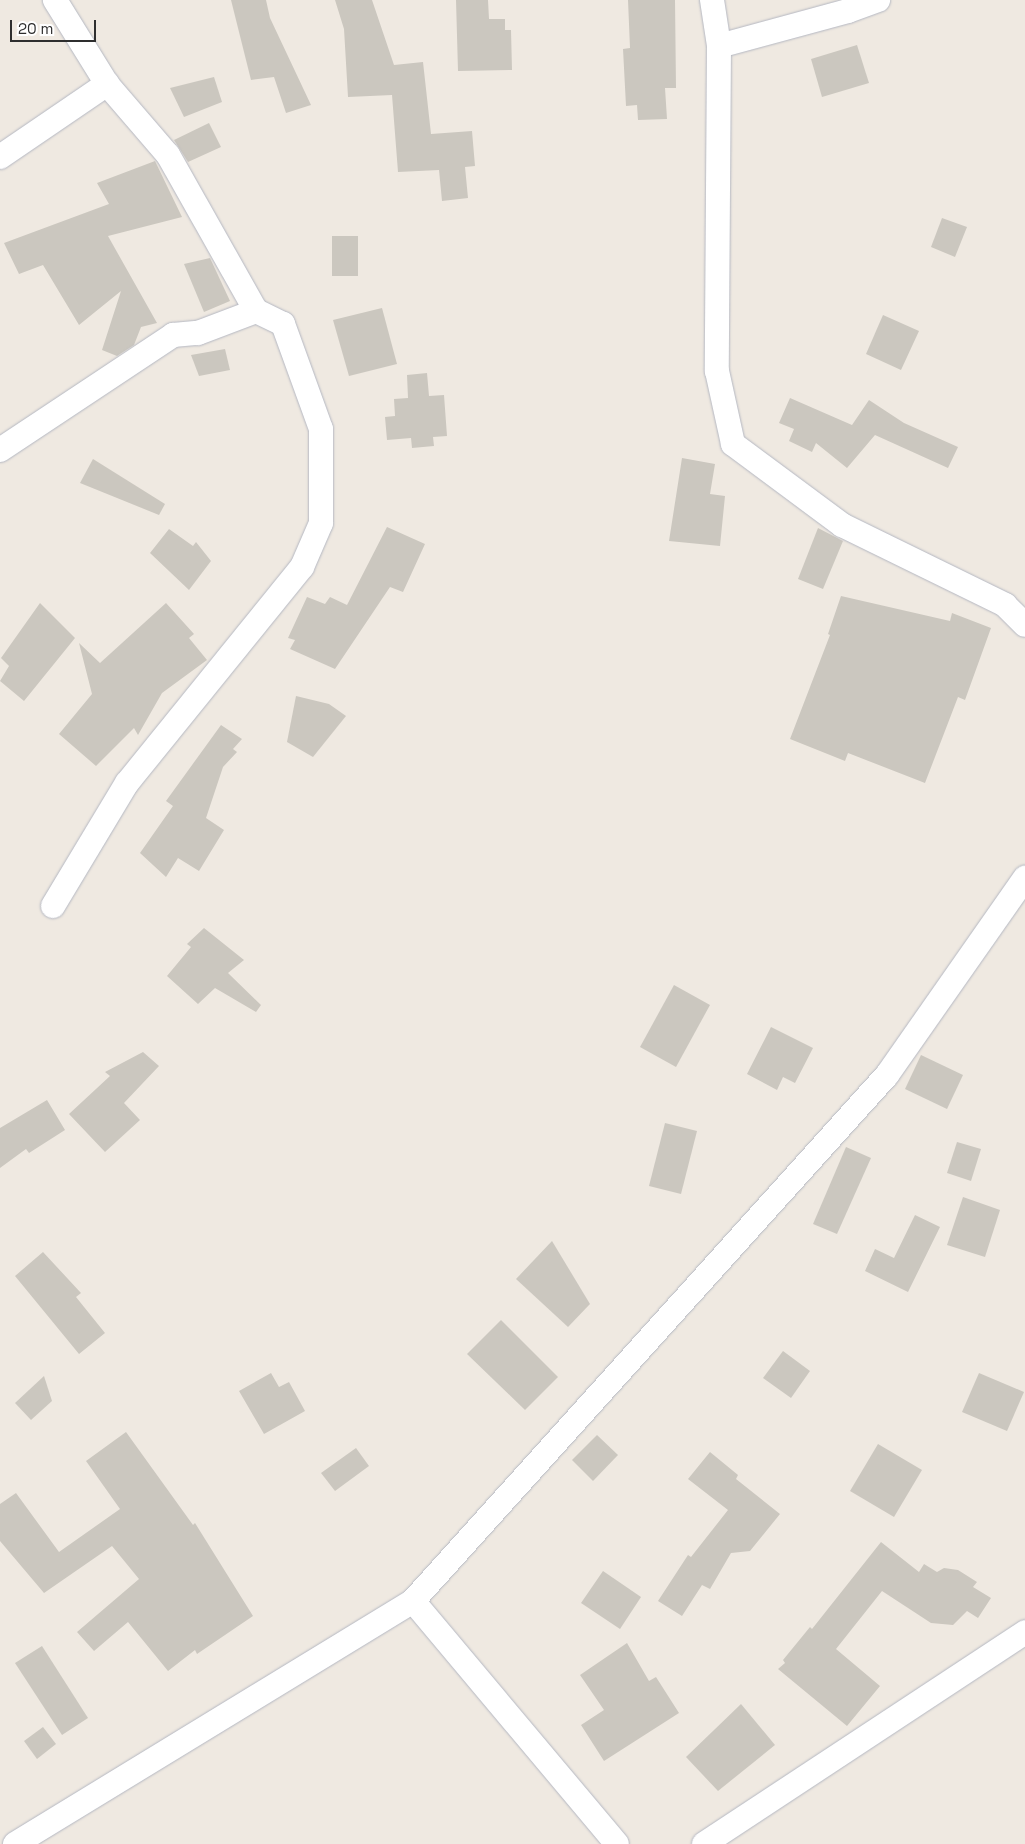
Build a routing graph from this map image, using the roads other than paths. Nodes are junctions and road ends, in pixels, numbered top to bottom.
1 (55, 0) edge
2 (712, 0) edge
3 (878, 0) edge
4 (719, 46) junction
5 (106, 84) junction
6 (0, 157) edge
7 (256, 311) junction
8 (0, 450) edge
9 (1025, 625) edge
10 (1025, 878) edge
11 (53, 906) dead end
12 (413, 1601) junction
13 (1025, 1632) edge
14 (14, 1844) edge
15 (617, 1844) edge
16 (704, 1844) edge

1 - 5 street
2 - 4 street
3 - 4 street
4 - 9 street
5 - 6 street
5 - 7 street
7 - 8 street
7 - 11 street
10 - 12 street
12 - 14 street
12 - 15 street
13 - 16 street

